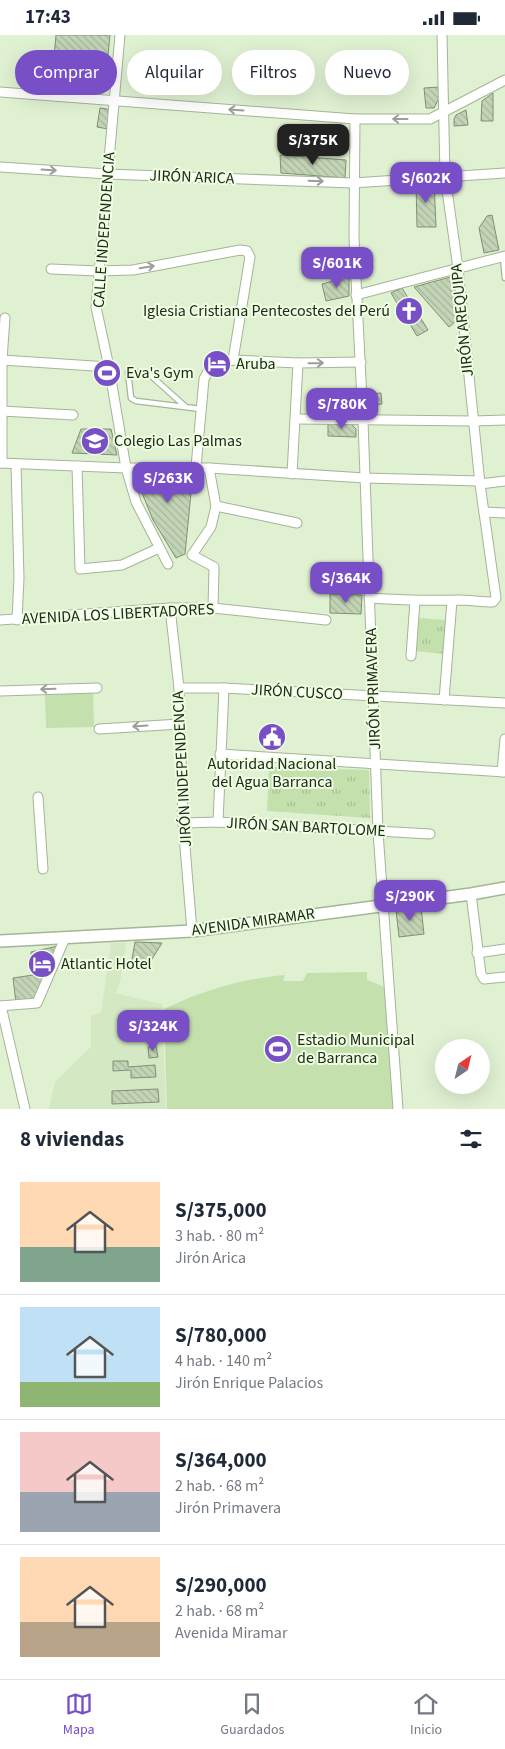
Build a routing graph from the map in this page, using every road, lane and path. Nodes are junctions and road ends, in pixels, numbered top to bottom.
1 (120, 35) edge
2 (442, 35) edge
3 (505, 80) edge
4 (0, 92) edge
5 (114, 101) junction
6 (443, 113) junction
7 (355, 119) junction
8 (0, 167) edge
9 (505, 173) edge
10 (107, 174) junction
11 (445, 176) junction
12 (353, 183) junction
13 (504, 256) edge
14 (458, 268) junction
15 (51, 269) dead end
16 (98, 271) junction
17 (505, 278) edge
18 (356, 295) junction
19 (5, 318) dead end
20 (2, 360) junction
21 (233, 360) junction
22 (361, 362) junction
23 (298, 363) junction
24 (109, 367) junction
25 (186, 407) junction
26 (201, 409) junction
27 (2, 411) junction
28 (72, 415) dead end
29 (296, 419) junction
30 (505, 420) edge
31 (363, 421) junction
32 (473, 421) junction
33 (1, 463) edge
34 (16, 464) junction
35 (77, 466) junction
36 (196, 467) junction
37 (126, 468) junction
38 (210, 468) junction
39 (292, 474) junction
40 (365, 478) junction
41 (505, 481) edge
42 (479, 483) junction
43 (216, 506) junction
44 (484, 512) junction
45 (505, 513) edge
46 (297, 523) dead end
47 (159, 547) junction
48 (168, 564) dead end
49 (369, 599) junction
50 (415, 601) junction
51 (452, 601) junction
52 (170, 608) junction
53 (213, 608) junction
54 (0, 620) edge
55 (17, 620) junction
56 (326, 620) dead end
57 (411, 655) dead end
58 (97, 687) dead end
59 (179, 688) junction
60 (224, 688) junction
61 (0, 691) edge
62 (374, 696) junction
63 (444, 700) junction
64 (505, 703) edge
65 (180, 725) junction
66 (99, 729) dead end
67 (505, 739) edge
68 (220, 754) junction
69 (376, 764) junction
70 (504, 772) edge
71 (38, 797) dead end
72 (218, 822) junction
73 (183, 823) junction
74 (378, 832) junction
75 (430, 834) dead end
76 (43, 869) dead end
77 (505, 888) edge
78 (471, 894) junction
79 (384, 905) junction
80 (192, 931) junction
81 (65, 937) junction
82 (0, 941) edge
83 (505, 949) edge
84 (477, 953) junction
85 (505, 977) edge
86 (0, 1006) edge
87 (25, 1109) edge
88 (398, 1109) edge

1 - 5 street, CALLE INDEPENDENCIA
2 - 6 street, JIRÓN AREQUIPA
3 - 6 street
4 - 5 street
7 -> 5 street
5 - 10 street, CALLE INDEPENDENCIA
6 -> 7 street
6 - 11 street, JIRÓN AREQUIPA
7 - 12 street, JIRÓN PRIMAVERA
8 -> 10 street, JIRÓN ARICA
9 - 11 street, JIRÓN ARICA
10 -> 12 street, JIRÓN ARICA
10 - 16 street, CALLE INDEPENDENCIA
11 - 12 street, JIRÓN ARICA
11 - 14 street, JIRÓN AREQUIPA
12 - 18 street, JIRÓN PRIMAVERA
13 - 14 street
13 - 17 lane
14 - 18 street
14 - 32 street, JIRÓN AREQUIPA
15 - 16 street
16 -> 21 street
16 - 24 street, CALLE INDEPENDENCIA
18 - 22 street, JIRÓN PRIMAVERA
19 - 20 street
20 - 24 street
20 - 27 street
21 - 23 street
21 - 26 street
23 -> 22 street
22 - 31 street, JIRÓN PRIMAVERA
23 - 29 street
24 - 37 street, CALLE INDEPENDENCIA
25 - 25 lane
25 - 26 lane
26 - 36 street
27 - 28 street
27 - 33 street
29 - 31 street
29 - 39 street
30 - 32 street
31 - 32 street
31 - 40 street, JIRÓN PRIMAVERA
32 - 42 street, JIRÓN AREQUIPA
33 - 34 street
34 - 35 street
34 - 55 street
35 - 37 street
35 - 47 street
36 - 37 street
36 - 38 street
37 - 47 street, CALLE INDEPENDENCIA
38 - 39 street
38 - 43 street
39 - 40 street
40 - 42 street
40 - 49 street, JIRÓN PRIMAVERA
41 - 42 street
42 - 44 street, JIRÓN AREQUIPA
43 - 46 street
43 - 53 street
44 - 45 street
44 - 51 street, JIRÓN AREQUIPA
47 - 48 street, CALLE INDEPENDENCIA
49 - 50 street
49 - 62 street, JIRÓN PRIMAVERA
50 - 51 street
50 - 57 street
51 - 63 street
52 - 53 street, AVENIDA LOS LIBERTADORES
52 - 55 street, AVENIDA LOS LIBERTADORES
52 - 59 street, JIRÓN INDEPENDENCIA
53 - 56 street, AVENIDA LOS LIBERTADORES
54 - 55 street, AVENIDA LOS LIBERTADORES
58 -> 61 street
59 - 60 street, JIRÓN CUSCO
59 - 65 street, JIRÓN INDEPENDENCIA
60 - 62 street, JIRÓN CUSCO
60 - 68 street
62 - 63 street, JIRÓN CUSCO
62 - 69 street, JIRÓN PRIMAVERA
63 - 64 street, JIRÓN CUSCO
65 -> 66 street
65 - 73 street, JIRÓN INDEPENDENCIA
67 - 70 street
68 - 69 street
68 - 72 street
69 - 70 street
69 - 74 street, JIRÓN PRIMAVERA
71 - 76 street
72 - 73 street, JIRÓN SAN BARTOLOME
72 - 74 street, JIRÓN SAN BARTOLOME
73 - 80 street, JIRÓN INDEPENDENCIA
74 - 75 street, JIRÓN SAN BARTOLOME
74 - 79 street, JIRÓN PRIMAVERA
77 - 78 street, AVENIDA MIRAMAR
78 - 79 street, AVENIDA MIRAMAR
78 - 84 street
79 - 80 street, AVENIDA MIRAMAR
79 - 88 street, JIRÓN PRIMAVERA
80 - 81 street, AVENIDA MIRAMAR
81 - 82 street, AVENIDA MIRAMAR
81 - 86 street
83 - 84 street
84 - 85 street
86 - 87 street

